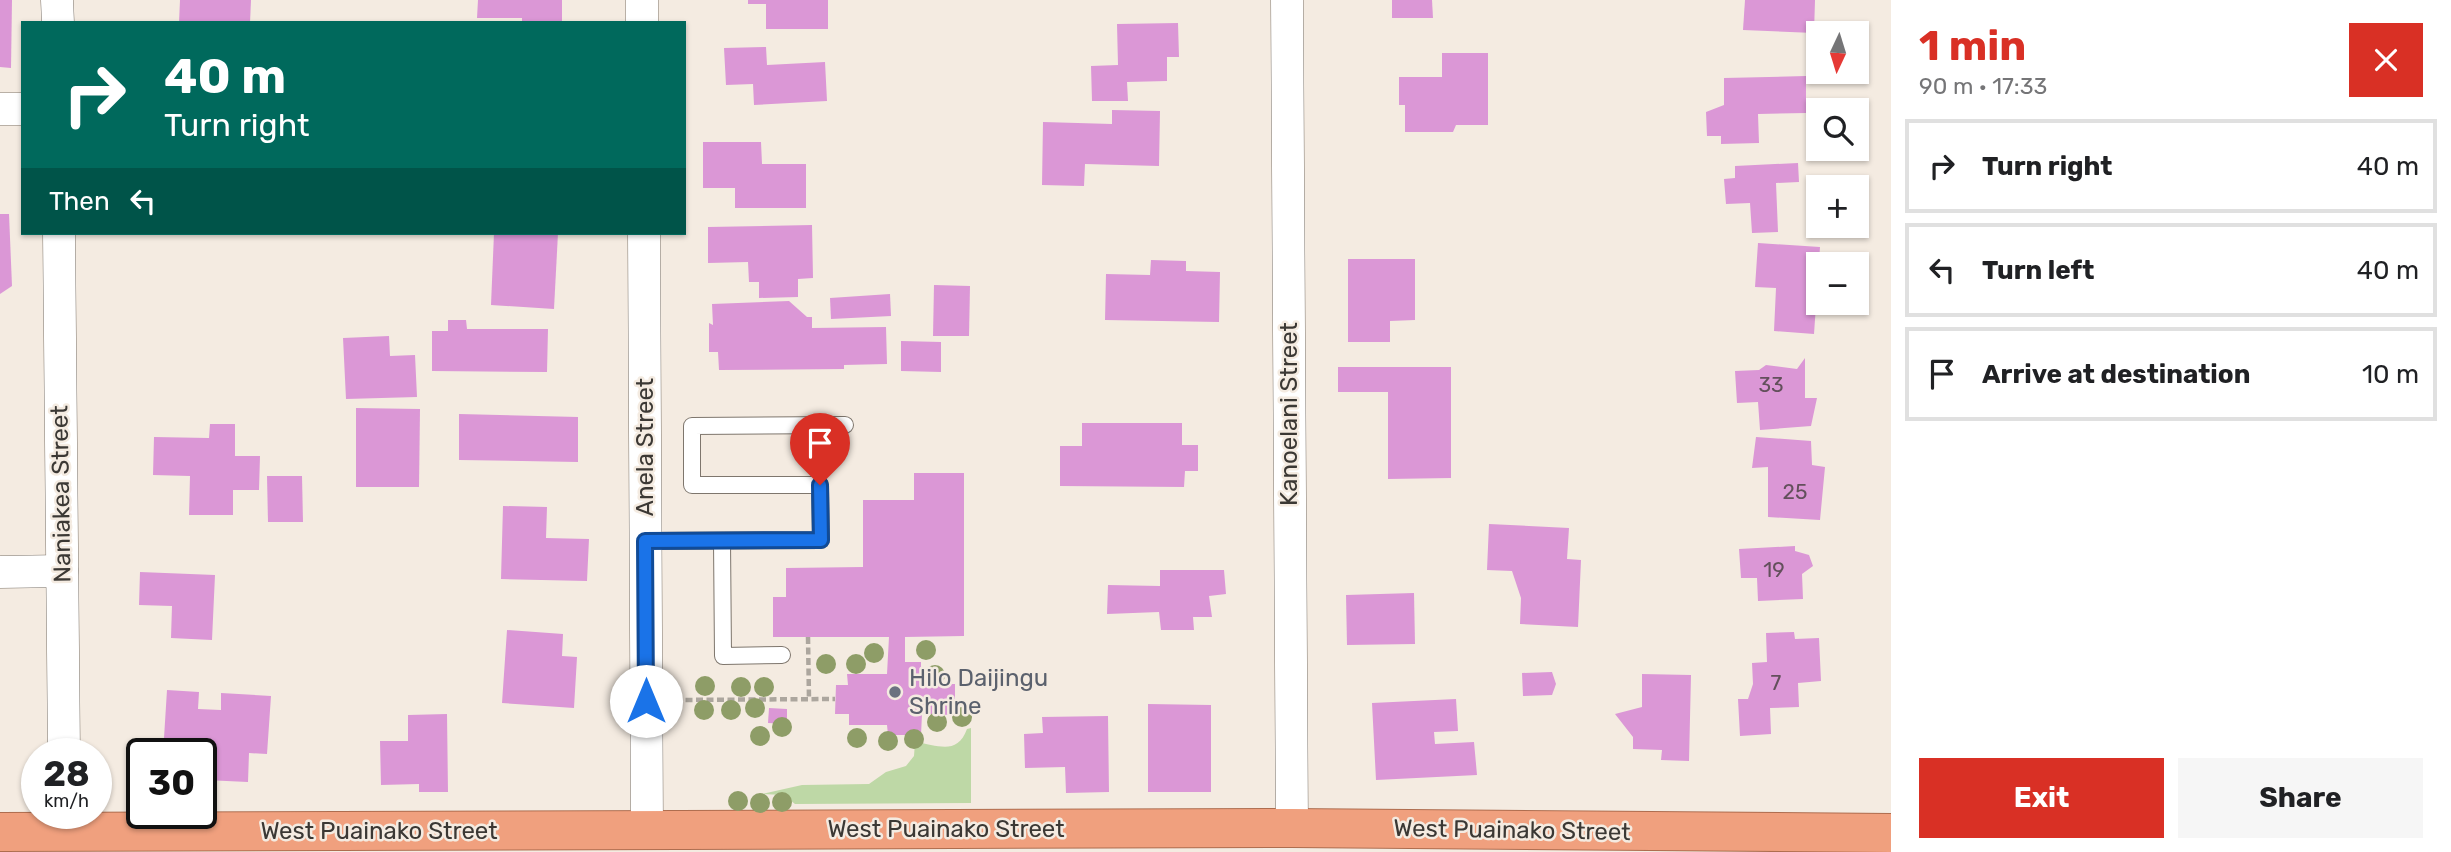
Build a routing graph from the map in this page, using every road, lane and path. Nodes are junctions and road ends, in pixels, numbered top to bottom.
1 (58, 0) edge
2 (642, 0) edge
3 (1287, 0) edge
4 (58, 21) edge
5 (642, 21) edge
6 (0, 109) edge
7 (21, 109) edge
8 (59, 235) edge
9 (643, 235) edge
10 (845, 425) dead end
11 (645, 541) junction
12 (722, 541) junction
13 (62, 571) junction
14 (0, 572) edge
15 (808, 637) dead end
16 (782, 655) dead end
17 (809, 699) junction
18 (835, 699) dead end
19 (646, 701) junction
20 (64, 738) edge
21 (1292, 828) junction
22 (21, 829) edge
23 (112, 829) edge
24 (647, 829) junction
25 (0, 832) edge
26 (1891, 833) edge
27 (369, 841) edge
28 (229, 842) edge

1 - 4 street
2 - 5 street
3 - 21 street, Kanoelani Street
6 - 7 street
8 - 13 street, Naniakea Street
9 - 11 street, Anela Street
10 - 12 lane
11 - 12 lane
11 - 19 street, Anela Street
12 - 16 lane
13 - 14 street
13 - 20 street, Naniakea Street
15 - 17 path
17 - 18 path
17 - 19 path
19 - 24 street, Anela Street
21 - 24 highway, West Puainako Street
21 - 26 highway, West Puainako Street
22 - 25 highway, West Puainako Street
23 - 28 highway, West Puainako Street
24 - 27 highway, West Puainako Street
27 - 28 highway, West Puainako Street

